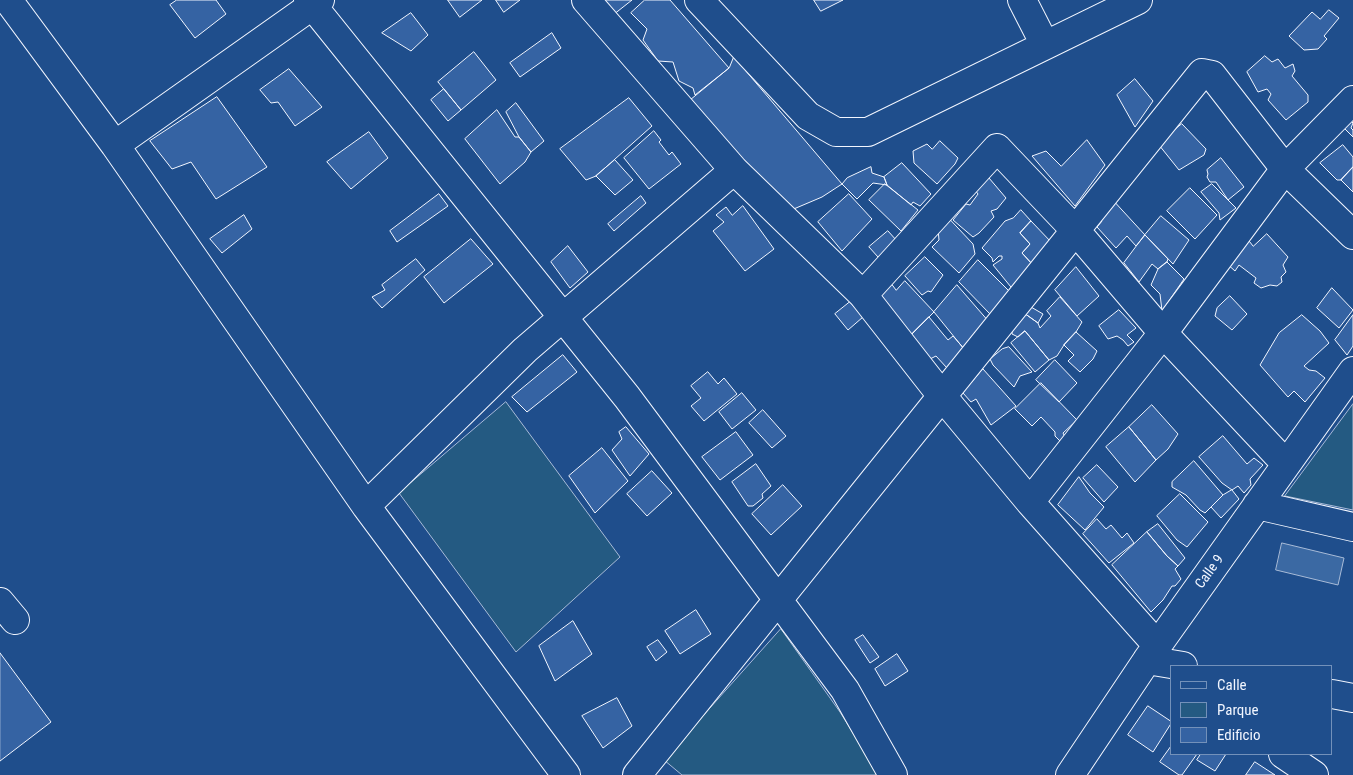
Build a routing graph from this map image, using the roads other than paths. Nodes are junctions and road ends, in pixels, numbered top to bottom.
1 (8, 0) edge
2 (586, 0) edge
3 (699, 0) edge
4 (1022, 0) edge
5 (1138, 0) edge
6 (314, 2) edge
7 (1045, 45) junction
8 (1353, 100) edge
9 (115, 145) junction
10 (1285, 168) junction
11 (734, 170) junction
12 (1076, 231) junction
13 (1353, 235) edge
14 (863, 295) junction
15 (564, 318) junction
16 (1163, 333) junction
17 (1353, 371) edge
18 (942, 396) junction
19 (1286, 464) junction
20 (1030, 502) junction
21 (366, 506) junction
22 (1257, 506) junction
23 (1353, 527) edge
24 (778, 600) junction
25 (1152, 652) junction
26 (1181, 665) edge
27 (1170, 674) edge
28 (1333, 694) edge
29 (1353, 698) edge
30 (1284, 755) edge
31 (566, 775) edge
32 (638, 775) edge
33 (893, 775) edge
34 (1070, 775) edge
35 (1314, 775) edge

1 - 9 street
2 - 11 street
3 - 7 street
4 - 7 street
5 - 7 street
6 - 9 street
6 - 15 street
8 - 10 street
9 - 21 street
10 - 12 street
10 - 13 street
10 - 16 street
11 - 14 street
11 - 15 street
12 - 14 street
12 - 16 street
12 - 18 street
14 - 18 street
15 - 21 street
15 - 24 street
16 - 19 street
16 - 20 street
17 - 19 street, Calle 9
18 - 20 street
18 - 24 street
19 - 22 street, Calle 9
20 - 25 street
21 - 31 street
22 - 23 street
22 - 25 street, Calle 9
24 - 32 street
24 - 33 street
25 - 26 street
25 - 27 street
25 - 34 street, Calle 9
28 - 29 street
30 - 35 street

